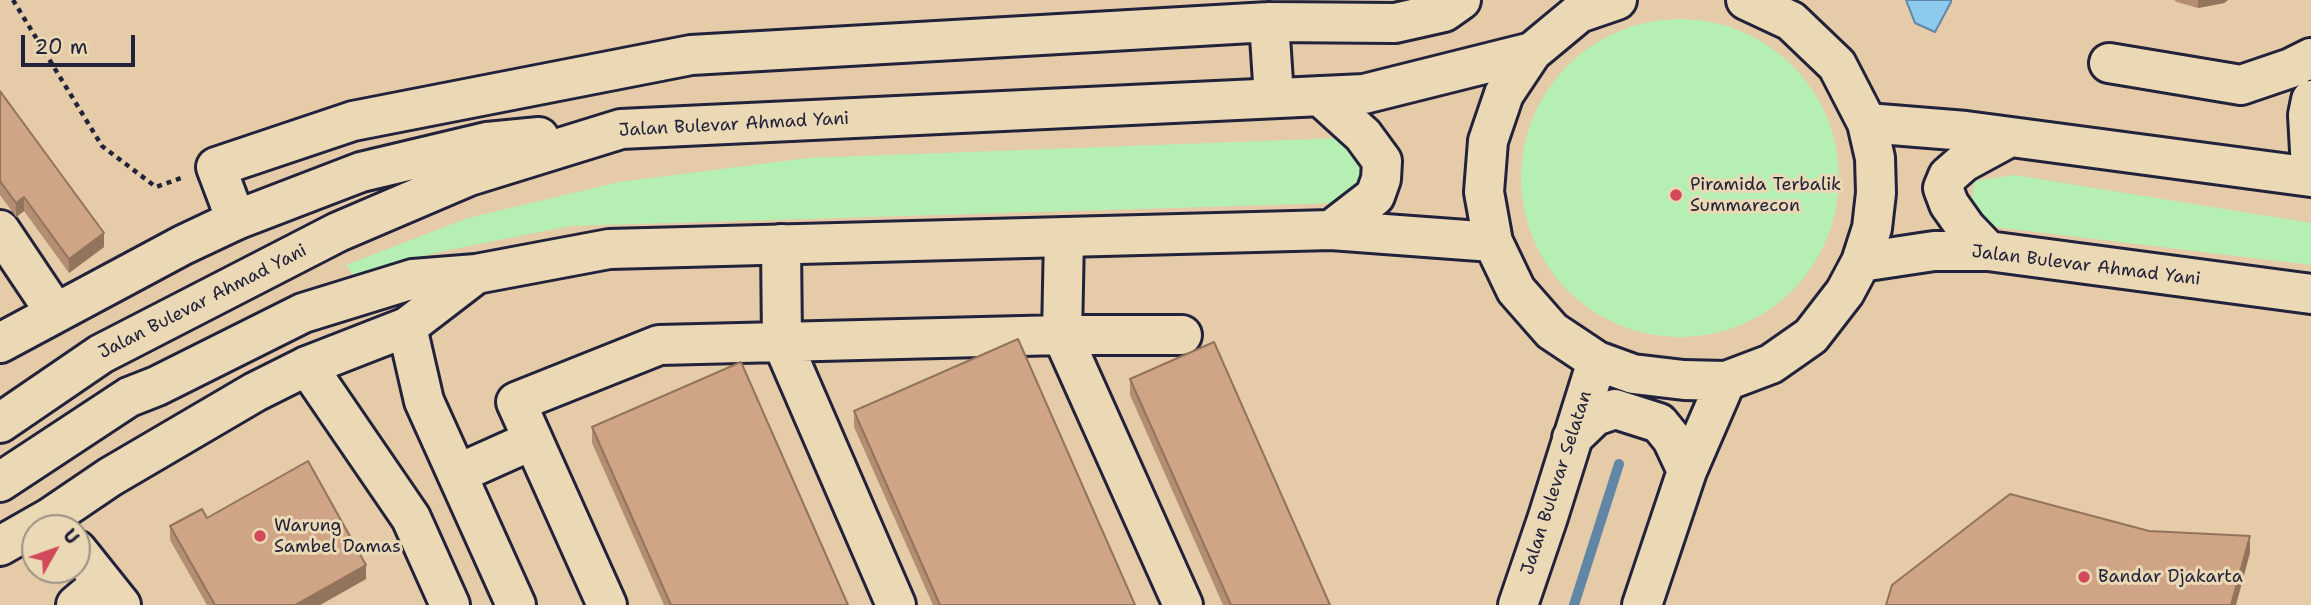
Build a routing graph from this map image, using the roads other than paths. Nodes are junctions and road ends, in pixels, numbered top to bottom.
1 (1461, 0) edge
2 (1618, 0) edge
3 (1746, 0) edge
4 (1269, 22) junction
5 (1532, 52) junction
6 (2311, 58) edge
7 (2109, 62) dead end
8 (1320, 96) junction
9 (1274, 97) junction
10 (2311, 100) edge
11 (1867, 123) junction
12 (621, 129) junction
13 (2010, 137) junction
14 (2311, 169) edge
15 (2311, 177) edge
16 (236, 220) junction
17 (0, 230) edge
18 (1331, 230) junction
19 (1064, 237) junction
20 (1493, 242) junction
21 (781, 244) junction
22 (1988, 251) junction
23 (1861, 262) junction
24 (476, 274) junction
25 (2311, 294) edge
26 (55, 312) junction
27 (407, 327) junction
28 (1062, 335) junction
29 (1182, 335) dead end
30 (782, 342) junction
31 (0, 343) edge
32 (1597, 361) junction
33 (307, 366) junction
34 (1726, 381) junction
35 (0, 423) edge
36 (1572, 438) junction
37 (533, 440) junction
38 (1687, 471) junction
39 (457, 474) junction
40 (0, 482) edge
41 (65, 514) edge
42 (21, 537) edge
43 (0, 546) edge
44 (91, 579) edge
45 (100, 598) edge
46 (450, 605) edge
47 (516, 605) edge
48 (607, 605) edge
49 (896, 605) edge
50 (1184, 605) edge
51 (1518, 605) edge
52 (1642, 605) edge

1 - 4 main road
2 - 5 main road
3 - 11 main road
4 - 9 main road
4 - 16 main road
5 - 8 main road, Jalan Bulevar Ahmad Yani
5 - 20 main road
6 - 7 main road
8 - 9 main road, Jalan Bulevar Ahmad Yani
8 - 18 main road
9 - 12 main road, Jalan Bulevar Ahmad Yani
10 - 14 main road
11 - 13 main road
11 - 23 main road
12 - 16 main road
12 - 35 main road, Jalan Bulevar Ahmad Yani
13 - 15 main road
13 - 22 main road
16 - 26 main road
17 - 26 main road
18 - 19 main road
18 - 20 main road
19 - 21 main road
19 - 28 main road
20 - 32 main road
21 - 24 main road
21 - 30 main road
22 - 23 main road, Jalan Bulevar Ahmad Yani
22 - 25 main road, Jalan Bulevar Ahmad Yani
23 - 34 main road
24 - 27 main road
24 - 40 main road
26 - 31 main road
27 - 33 main road
27 - 39 main road
28 - 29 main road
28 - 30 main road
28 - 50 main road
30 - 37 main road
30 - 49 main road
32 - 34 main road
32 - 36 main road, Jalan Bulevar Selatan
33 - 41 main road
33 - 46 main road
34 - 38 main road
36 - 38 main road
36 - 51 main road, Jalan Bulevar Selatan
37 - 39 main road
37 - 48 main road
38 - 52 main road
39 - 47 main road
42 - 43 main road
44 - 45 main road

